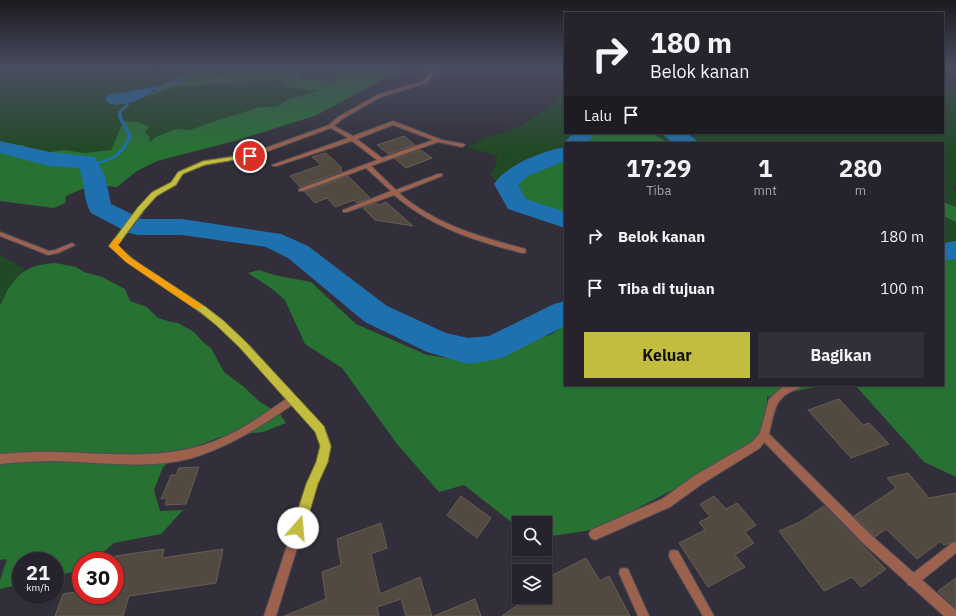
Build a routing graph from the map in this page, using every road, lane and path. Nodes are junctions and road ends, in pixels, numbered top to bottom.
1 (380, 96) edge
2 (331, 126) junction
3 (352, 138) junction
4 (438, 140) junction
5 (462, 145) dead end
6 (382, 161) junction
7 (275, 165) dead end
8 (367, 166) junction
9 (440, 175) dead end
10 (301, 190) dead end
11 (396, 191) junction
12 (345, 211) dead end
13 (0, 234) edge
14 (72, 246) dead end
15 (522, 252) dead end
16 (794, 386) edge
17 (292, 400) junction
18 (764, 435) junction
19 (0, 459) edge
20 (595, 534) dead end
21 (956, 547) edge
22 (674, 555) dead end
23 (624, 573) dead end
24 (912, 580) junction
25 (270, 616) edge
26 (644, 616) edge
27 (709, 616) edge
28 (953, 616) edge

1 - 2 street
2 - 3 street
2 - 17 street
3 - 4 street
3 - 6 street
3 - 7 street
4 - 5 street
4 - 6 street
6 - 8 street
8 - 10 street
8 - 11 street
9 - 11 street
11 - 12 street
11 - 15 street
13 - 14 lane
16 - 18 street
17 - 19 street
17 - 25 street
18 - 20 street
18 - 24 street
21 - 24 lane
22 - 27 lane
23 - 26 lane
24 - 28 street

